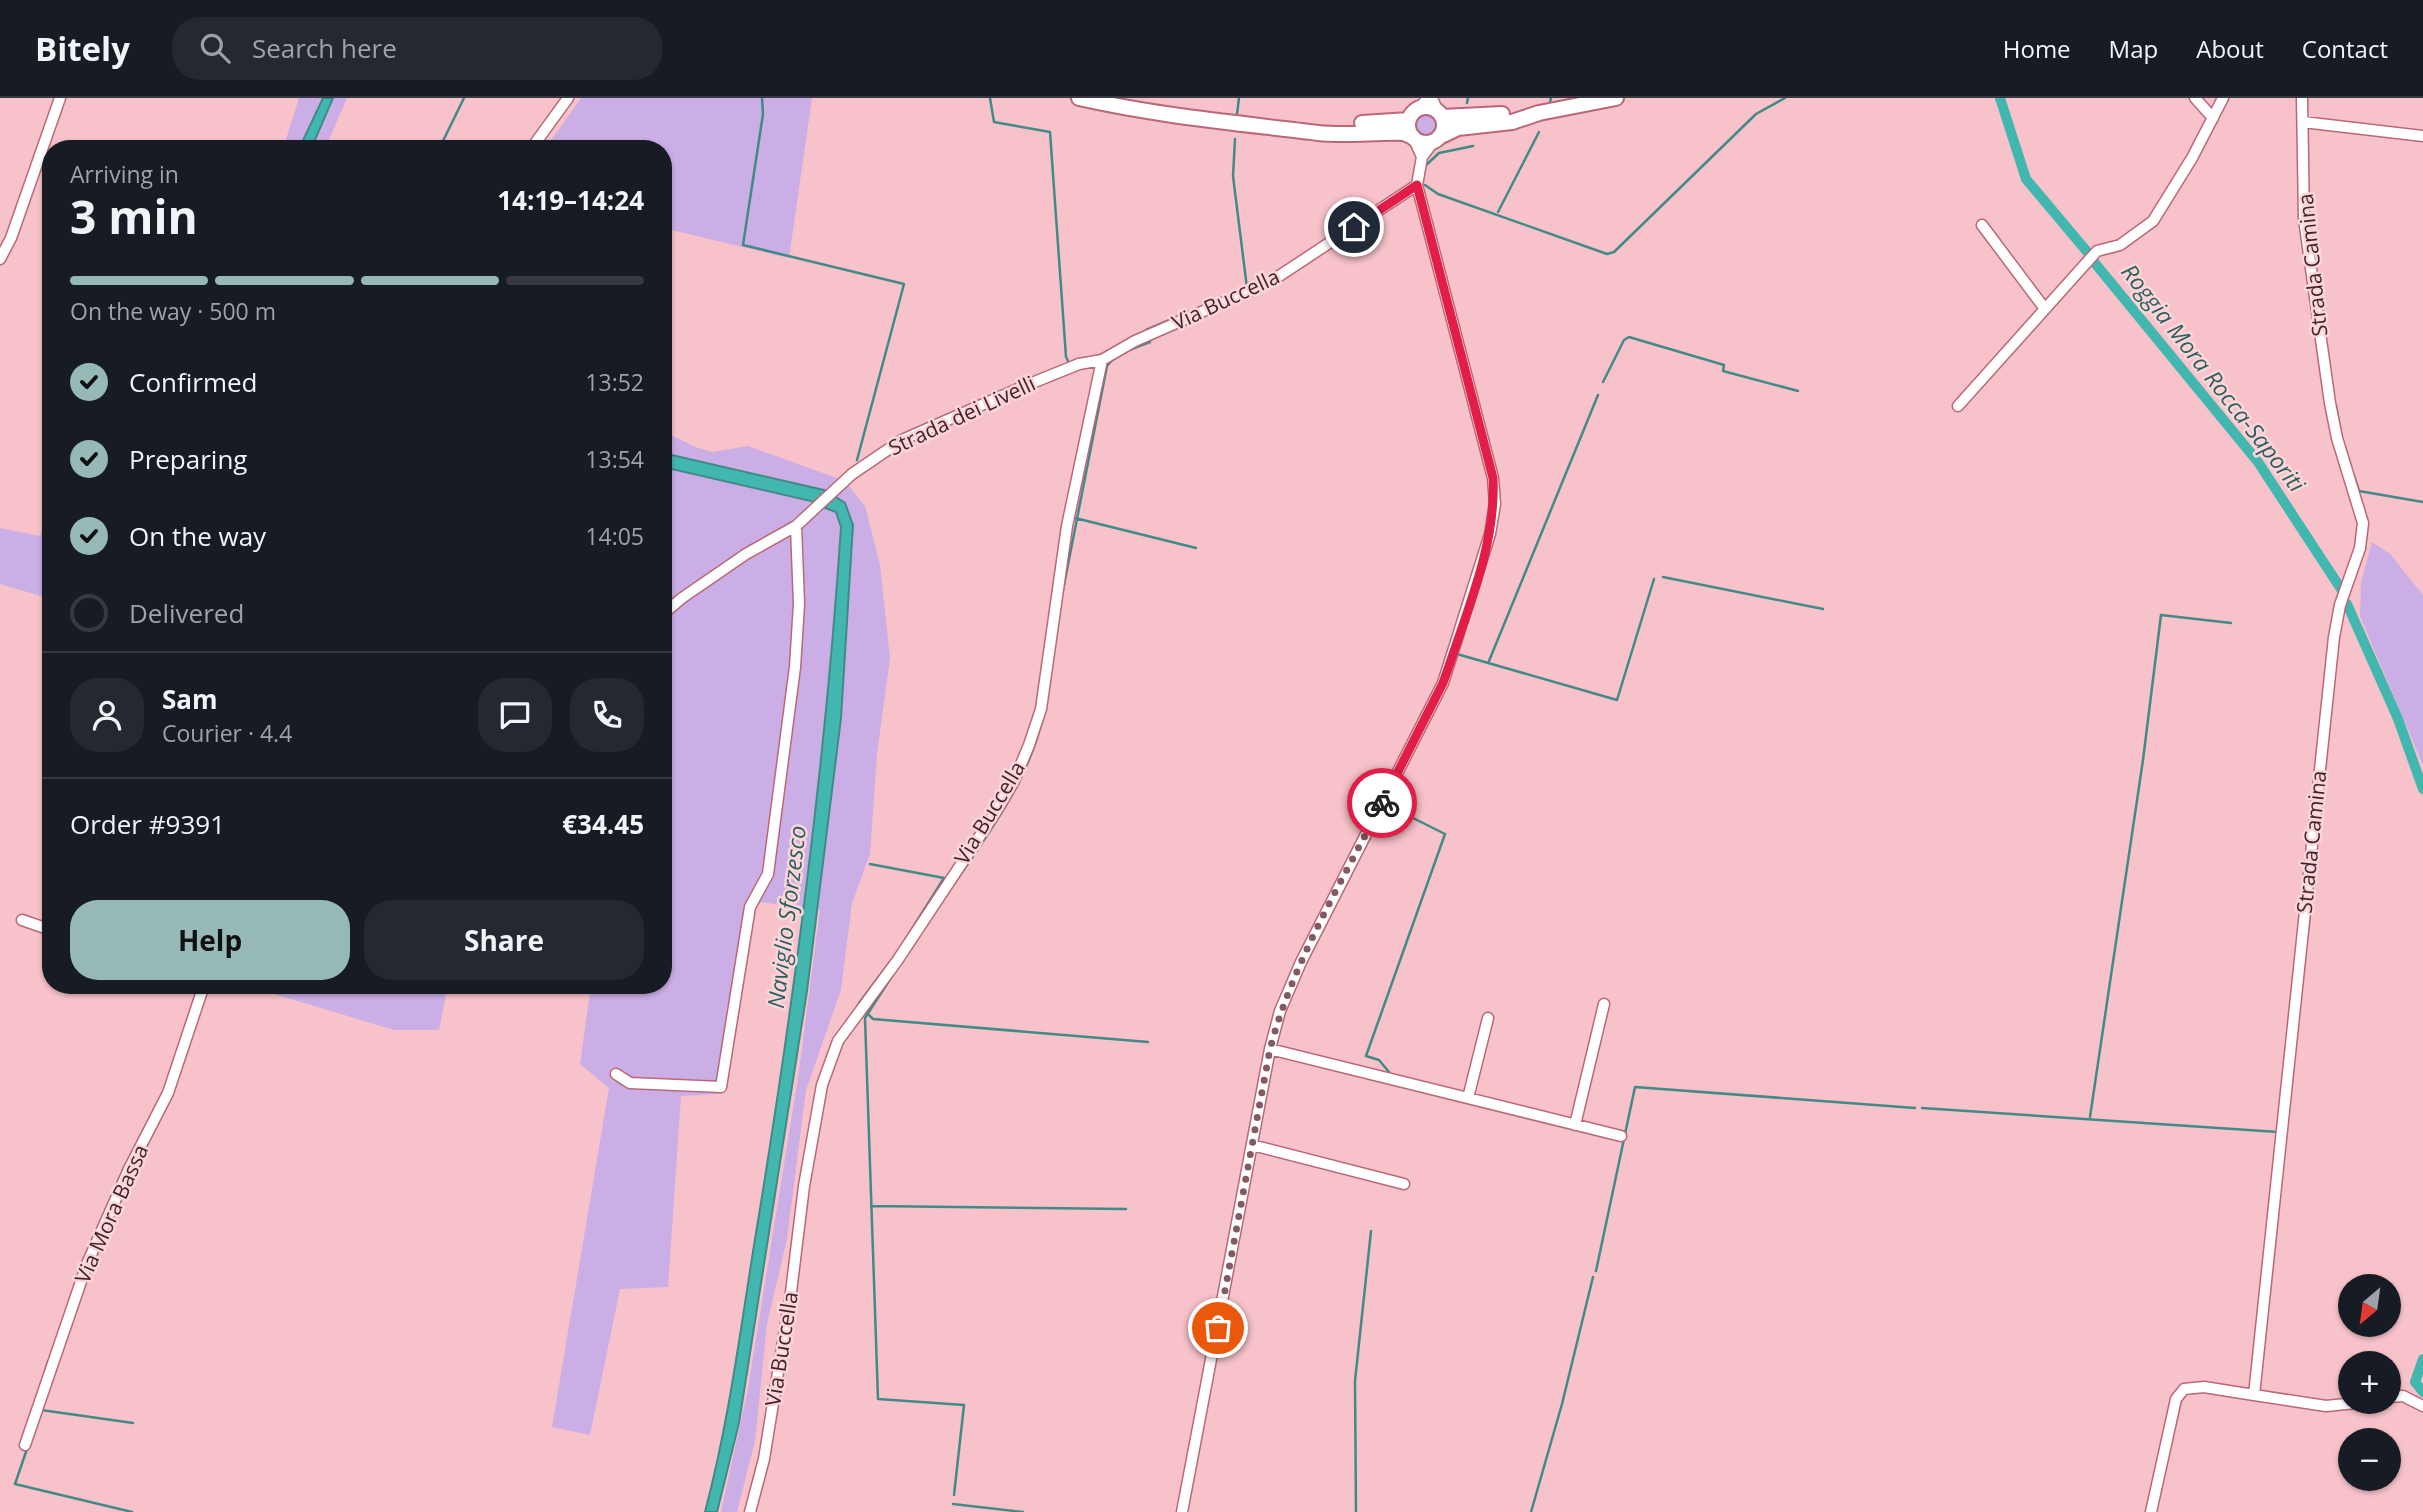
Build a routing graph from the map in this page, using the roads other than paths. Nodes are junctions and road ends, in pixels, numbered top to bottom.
1 (60, 98) edge
2 (568, 98) edge
3 (1079, 98) edge
4 (1616, 98) edge
5 (2195, 98) edge
6 (2223, 98) edge
7 (2302, 98) edge
8 (1435, 106) edge
9 (1539, 113) junction
10 (1413, 114) junction
11 (2213, 118) junction
12 (2303, 122) junction
13 (1298, 128) junction
14 (2423, 136) edge
15 (1413, 138) junction
16 (1437, 139) junction
17 (45, 140) edge
18 (538, 140) edge
19 (42, 149) edge
20 (1422, 157) junction
21 (1417, 185) junction
22 (1982, 225) dead end
23 (0, 259) edge
24 (2045, 309) junction
25 (1102, 360) junction
26 (1958, 406) dead end
27 (796, 526) junction
28 (672, 606) edge
29 (22, 920) dead end
30 (42, 927) edge
31 (201, 994) edge
32 (1604, 1004) dead end
33 (1488, 1018) dead end
34 (1270, 1049) junction
35 (616, 1073) dead end
36 (1468, 1098) junction
37 (1574, 1125) junction
38 (1620, 1136) dead end
39 (1252, 1144) junction
40 (1404, 1184) dead end
41 (2254, 1395) junction
42 (2401, 1396) edge
43 (2338, 1405) edge
44 (2423, 1406) edge
45 (25, 1445) dead end
46 (750, 1512) edge
47 (1182, 1512) edge
48 (2151, 1512) edge

1 - 17 street
2 - 18 street
3 - 13 main road
4 - 9 main road
5 - 11 street
6 - 11 street
7 - 12 street, Strada Camina
8 - 9 main road
8 - 10 main road
8 - 16 main road
9 - 16 main road
10 - 13 main road
10 - 15 main road
11 - 24 street
12 - 14 street
12 - 41 street, Strada Camina
13 - 15 main road
15 - 16 main road
15 - 20 street
16 - 20 street
19 - 23 street
20 - 21 street
21 - 25 street, Via Buccella
21 - 34 street
22 - 24 street
24 - 26 street
25 - 27 street, Strada dei Livelli
25 - 46 street, Via Buccella
27 - 28 street, Strada dei Livelli
27 - 35 street
29 - 30 street
31 - 45 street, Via Mora Bassa
32 - 37 street
33 - 36 street
34 - 36 street
34 - 39 street
36 - 37 street
37 - 38 street
39 - 40 street
39 - 47 street
41 - 43 street
41 - 48 street
42 - 44 street

